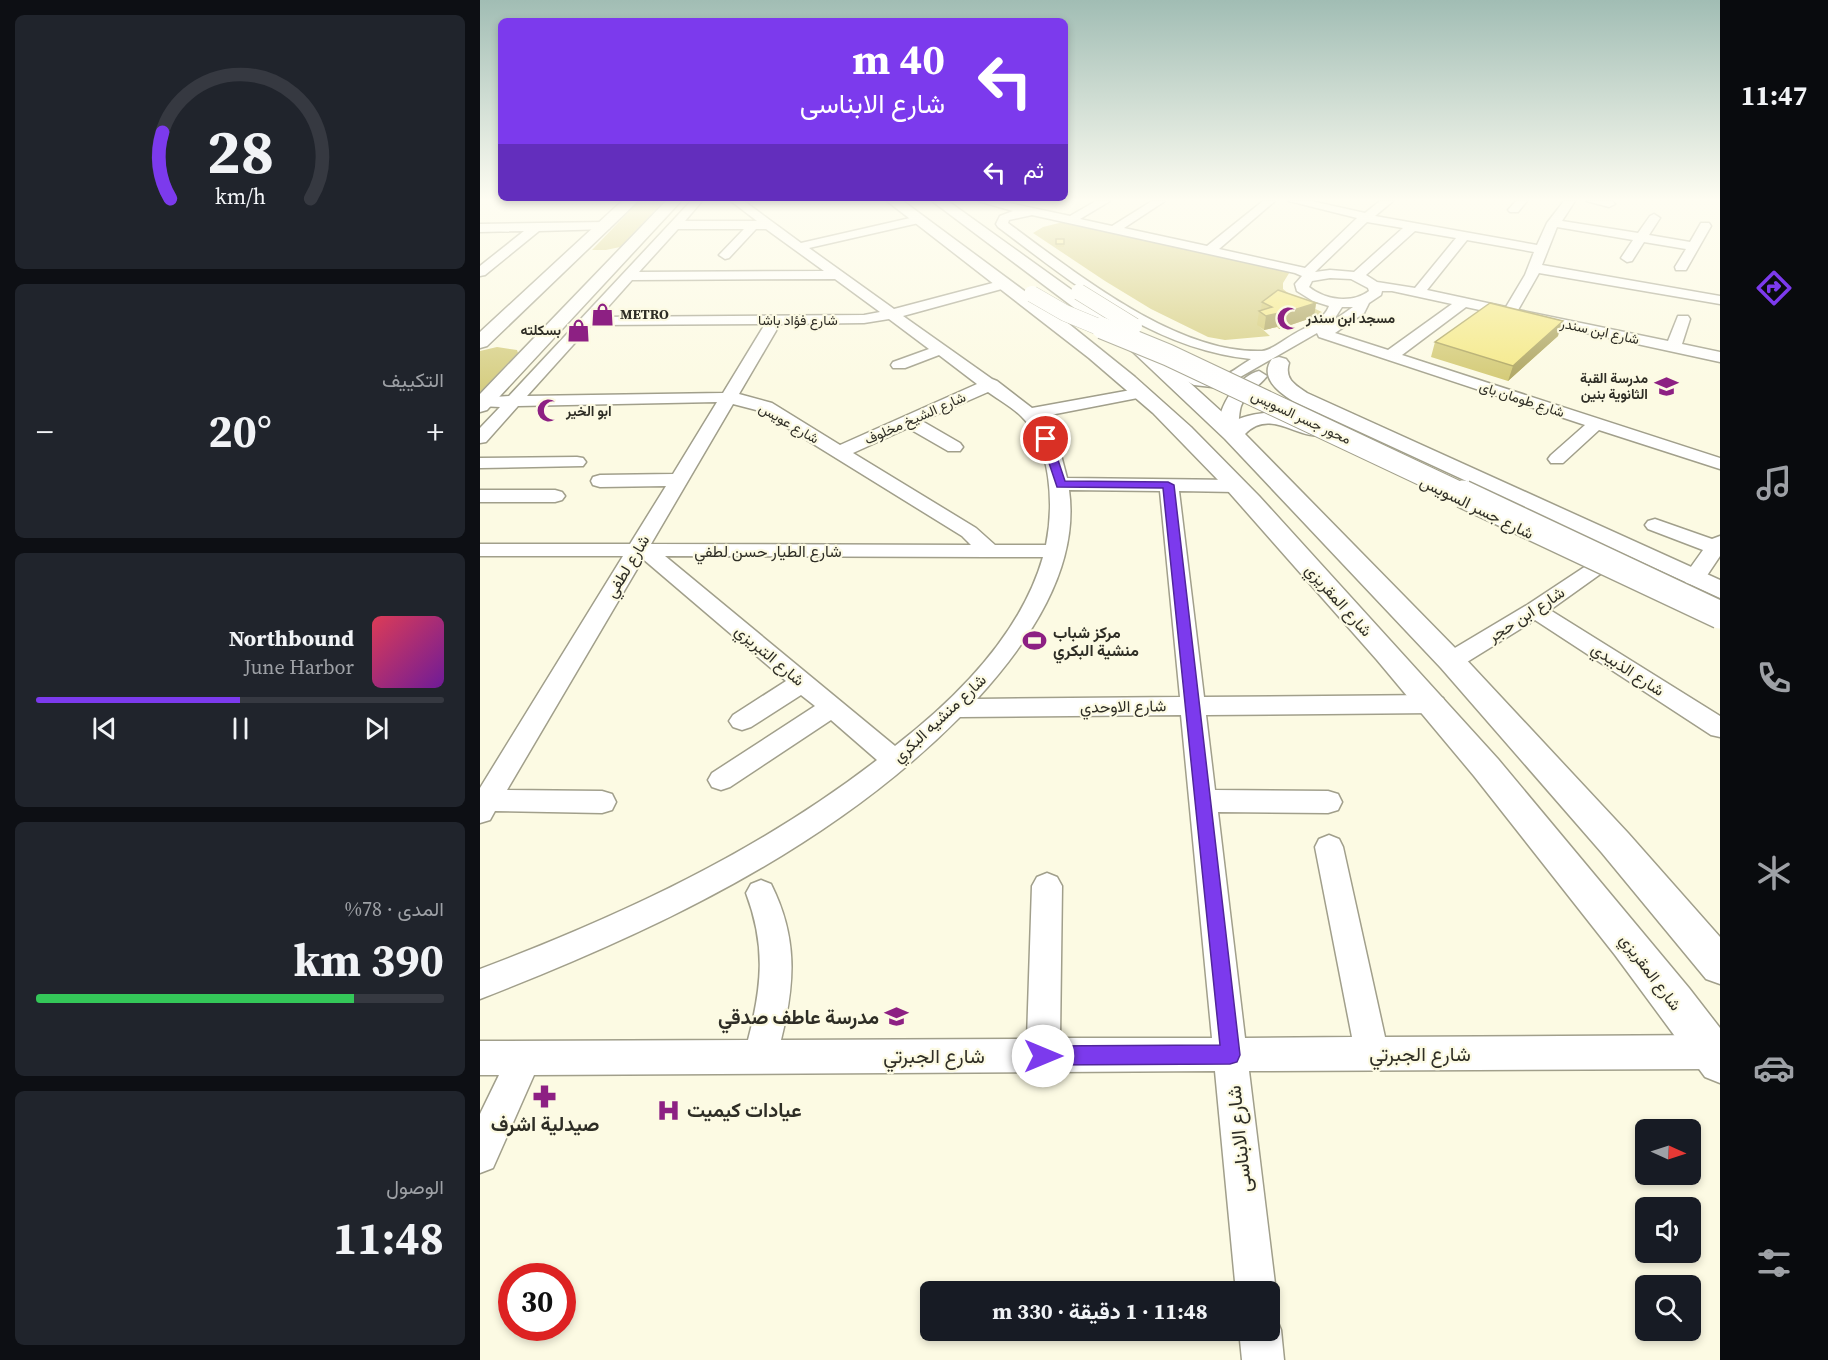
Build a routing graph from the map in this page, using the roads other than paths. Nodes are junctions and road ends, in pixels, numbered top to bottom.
1 (564, 264) edge
2 (613, 264) edge
3 (640, 264) edge
4 (753, 264) edge
5 (824, 264) edge
6 (978, 264) edge
7 (996, 264) edge
8 (1024, 264) edge
9 (1041, 264) edge
10 (1058, 264) edge
11 (1279, 264) edge
12 (1320, 264) edge
13 (1370, 264) edge
14 (1442, 264) edge
15 (1535, 264) edge
16 (1534, 268) junction
17 (1312, 272) junction
18 (839, 275) junction
19 (629, 276) junction
20 (745, 276) junction
21 (1356, 277) junction
22 (1004, 284) junction
23 (1374, 286) junction
24 (1419, 292) junction
25 (1363, 300) junction
26 (1720, 300) edge
27 (1336, 302) junction
28 (1464, 302) junction
29 (1510, 312) junction
30 (893, 314) junction
31 (1683, 319) dead end
32 (775, 320) junction
33 (587, 321) junction
34 (494, 329) junction
35 (547, 334) junction
36 (1324, 334) junction
37 (480, 342) edge
38 (1674, 347) junction
39 (942, 349) junction
40 (1390, 356) junction
41 (1720, 357) edge
42 (1153, 359) junction
43 (1273, 360) junction
44 (899, 365) dead end
45 (1116, 370) junction
46 (991, 384) junction
47 (1216, 384) junction
48 (1239, 392) junction
49 (1143, 393) junction
50 (728, 398) junction
51 (514, 401) junction
52 (482, 404) edge
53 (1301, 410) junction
54 (1029, 414) junction
55 (909, 421) junction
56 (1596, 424) junction
57 (1231, 432) junction
58 (480, 438) edge
59 (954, 447) dead end
60 (840, 452) junction
61 (1557, 459) dead end
62 (578, 462) dead end
63 (480, 463) edge
64 (1720, 464) edge
65 (678, 480) junction
66 (600, 481) dead end
67 (1061, 484) junction
68 (1168, 485) junction
69 (1236, 486) junction
70 (480, 496) edge
71 (555, 496) dead end
72 (1655, 525) dead end
73 (1718, 545) edge
74 (480, 550) edge
75 (641, 551) junction
76 (990, 551) junction
77 (1056, 551) junction
78 (1599, 566) junction
79 (1694, 578) junction
80 (1720, 590) edge
81 (1720, 602) edge
82 (1535, 610) junction
83 (1720, 615) edge
84 (1720, 622) edge
85 (1451, 661) junction
86 (803, 682) junction
87 (1434, 704) junction
88 (1192, 705) junction
89 (832, 707) junction
90 (955, 708) junction
91 (742, 721) dead end
92 (1720, 728) edge
93 (895, 760) junction
94 (721, 780) dead end
95 (1203, 801) junction
96 (602, 802) dead end
97 (1328, 802) dead end
98 (484, 806) edge
99 (1329, 847) dead end
100 (1047, 886) dead end
101 (761, 893) dead end
102 (1720, 964) edge
103 (480, 984) edge
104 (1372, 1054) junction
105 (1230, 1055) junction
106 (1043, 1056) junction
107 (760, 1057) junction
108 (1716, 1057) edge
109 (480, 1058) edge
110 (524, 1058) junction
111 (480, 1155) edge
112 (1255, 1281) edge
113 (1261, 1341) edge
114 (1263, 1360) edge

1 - 34 main road
2 - 35 main road
3 - 19 street
4 - 20 street
5 - 18 street, شارع منشيه البكري
6 - 22 main road, شارع المقريزي
7 - 83 main road, محور جسر السويس, bridge
8 - 42 main road
9 - 81 main road, محور جسر السويس, bridge
10 - 43 street
11 - 17 street
12 - 17 street
13 - 21 street
14 - 24 street
15 - 16 street
16 - 26 street
16 - 29 street
17 - 21 street
17 - 27 street
18 - 20 street
18 - 30 street, شارع منشيه البكري
19 - 20 street
19 - 33 street
21 - 23 street
22 - 30 street, شارع فؤاد باشا
22 - 45 main road, شارع المقريزي
23 - 24 street, شارع ابن سندر
23 - 25 street
24 - 28 street, شارع ابن سندر
25 - 27 street
25 - 36 street
27 - 43 street
28 - 29 street, شارع ابن سندر
28 - 40 street
29 - 38 street, شارع ابن سندر
30 - 32 street, شارع فؤاد باشا
30 - 39 street, شارع منشيه البكري
31 - 38 street
32 - 33 street, شارع فؤاد باشا
32 - 50 street, شارع لطفي
33 - 51 street
34 - 35 main road
34 - 37 main road
35 - 52 main road
36 - 40 street, شارع طومان باى
36 - 43 street
38 - 41 street, شارع ابن سندر
39 - 44 street
39 - 46 street, شارع منشيه البكري
40 - 56 street, شارع طومان باى
42 - 45 main road
42 - 47 street
42 - 57 main road
43 - 47 street
43 - 48 street
43 - 53 main road, شارع جسر السويس
45 - 49 main road, شارع المقريزي
46 - 54 street, شارع منشيه البكري
46 - 55 street, شارع الشيخ مخلوف
47 - 48 street
48 - 57 street
49 - 54 street
49 - 69 main road, شارع المقريزي
50 - 51 street, شارع عويس
50 - 60 street, شارع عويس
50 - 65 street, شارع لطفي
51 - 52 street, شارع عويس
51 - 58 street
53 - 57 main road, شارع جسر السويس
53 - 78 main road, شارع جسر السويس
53 - 79 main road, شارع جسر السويس
54 - 67 street, شارع منشيه البكري
55 - 59 street
55 - 60 street, شارع الشيخ مخلوف
56 - 61 street
56 - 64 street, شارع طومان باى
57 - 85 main road
60 - 76 street, شارع عويس
62 - 63 street
65 - 66 street
65 - 75 street, شارع لطفي
67 - 68 street
67 - 77 street, شارع منشيه البكري
68 - 69 street
68 - 88 street, شارع الابناسى
69 - 87 main road, شارع المقريزي
70 - 71 street
72 - 73 street
73 - 79 street
74 - 75 street, شارع الطيار حسن لطفي
75 - 76 street, شارع الطيار حسن لطفي
75 - 86 street, شارع التبريزي
75 - 98 street, شارع لطفي
76 - 77 street, شارع الطيار حسن لطفي
77 - 90 street, شارع منشيه البكري
78 - 82 street, شارع ابن حجر
78 - 84 main road, شارع جسر السويس
79 - 80 main road, شارع جسر السويس
82 - 85 street, شارع ابن حجر
82 - 92 street, شارع الذبيدي
85 - 102 main road
86 - 89 street, شارع التبريزي
86 - 91 street
87 - 88 street, شارع الاوحدي
87 - 108 main road, شارع المقريزي
88 - 90 street, شارع الاوحدي
88 - 95 street, شارع الابناسى
89 - 93 street, شارع التبريزي
89 - 94 street
90 - 93 street, شارع منشيه البكري
93 - 103 street, شارع منشيه البكري
95 - 97 street
95 - 105 street, شارع الابناسى
96 - 98 street
99 - 104 street
100 - 106 street
101 - 107 street
104 - 105 street, شارع الجبرتي
104 - 108 street, شارع الجبرتي
105 - 106 street, شارع الجبرتي
105 - 112 street, شارع الابناسى
106 - 107 street, شارع الجبرتي
107 - 110 street, شارع الجبرتي
109 - 110 street, شارع الجبرتي
110 - 111 street
113 - 114 street

